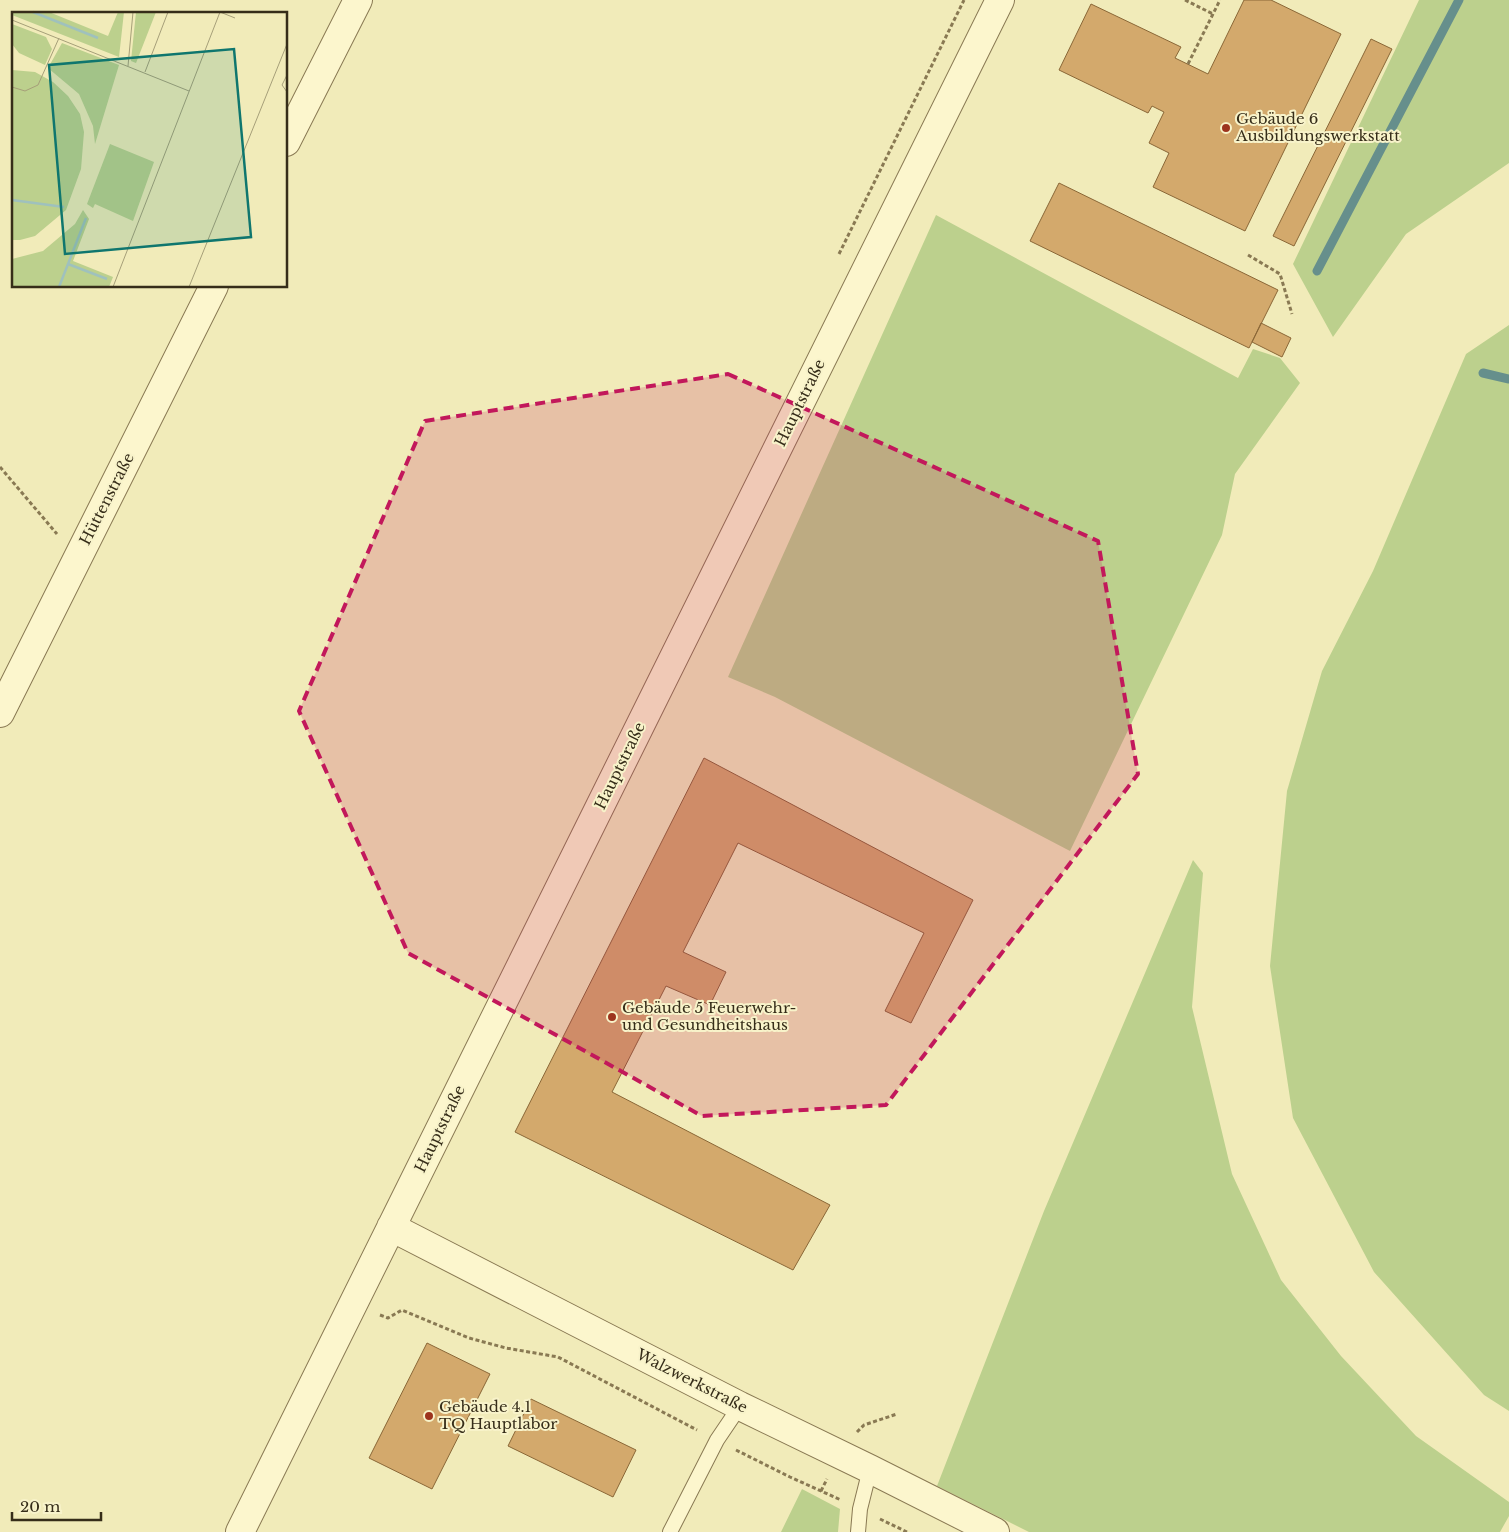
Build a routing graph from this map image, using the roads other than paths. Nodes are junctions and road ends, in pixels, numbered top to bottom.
1 (358, 0) edge
2 (1000, 0) edge
3 (288, 138) edge
4 (213, 288) edge
5 (0, 713) edge
6 (391, 1227) junction
7 (740, 1406) junction
8 (870, 1469) junction
9 (240, 1532) edge
10 (670, 1532) edge
11 (858, 1532) edge
12 (995, 1532) edge

1 - 3 street
2 - 6 street, Hauptstraße
4 - 5 street, Hüttenstraße
6 - 7 street, Walzwerkstraße
6 - 9 street, Hauptstraße
7 - 8 street, Walzwerkstraße
7 - 10 lane
8 - 11 lane
8 - 12 street, Walzwerkstraße

